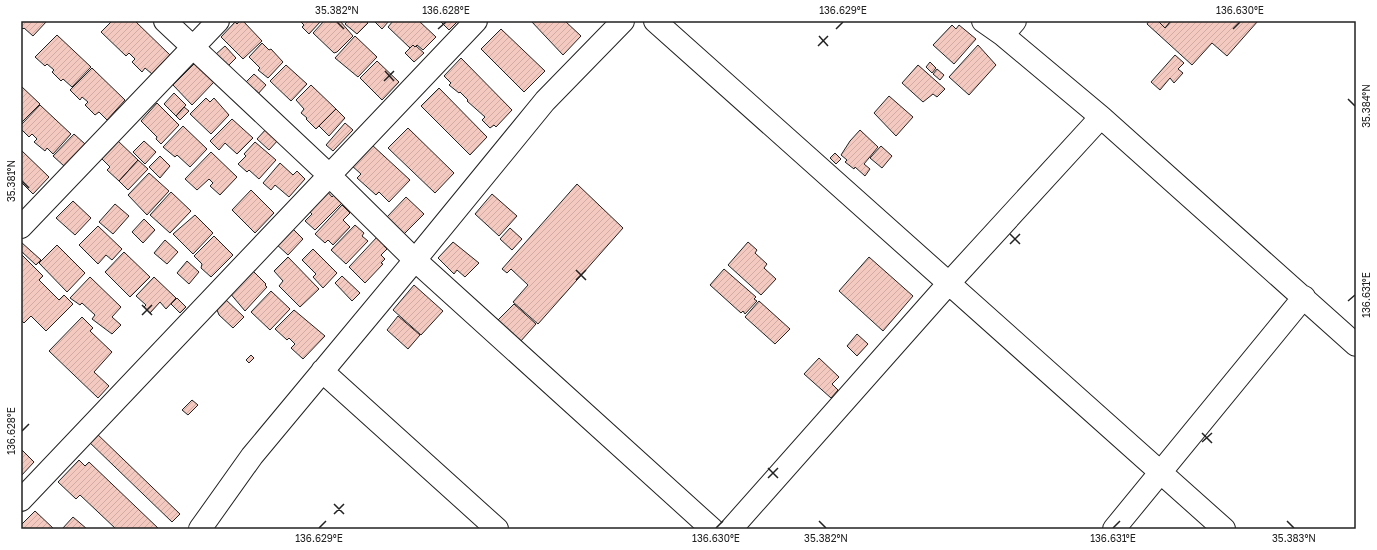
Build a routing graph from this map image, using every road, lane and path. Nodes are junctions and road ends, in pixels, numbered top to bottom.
1 (165, 21) edge
2 (218, 21) edge
3 (476, 21) edge
4 (623, 21) edge
5 (655, 21) edge
6 (983, 21) edge
7 (1009, 28) edge
8 (193, 48) junction
9 (1101, 117) junction
10 (329, 175) junction
11 (21, 227) edge
12 (415, 260) junction
13 (949, 283) junction
14 (1304, 297) junction
15 (1356, 345) edge
16 (322, 371) junction
17 (1161, 472) junction
18 (21, 500) edge
19 (200, 529) edge
20 (498, 529) edge
21 (712, 529) edge
22 (731, 529) edge
23 (1114, 529) edge
24 (1224, 529) edge

1 - 8 street
2 - 8 street
3 - 10 street
4 - 12 street
5 - 13 street
6 - 7 street
7 - 9 street
8 - 10 street
8 - 11 street
9 - 13 street
9 - 14 street
10 - 12 street
10 - 18 street
12 - 16 street
12 - 21 street
13 - 17 street
13 - 22 street
14 - 15 street
14 - 17 street
16 - 19 street
16 - 20 street
17 - 23 street
17 - 24 street

